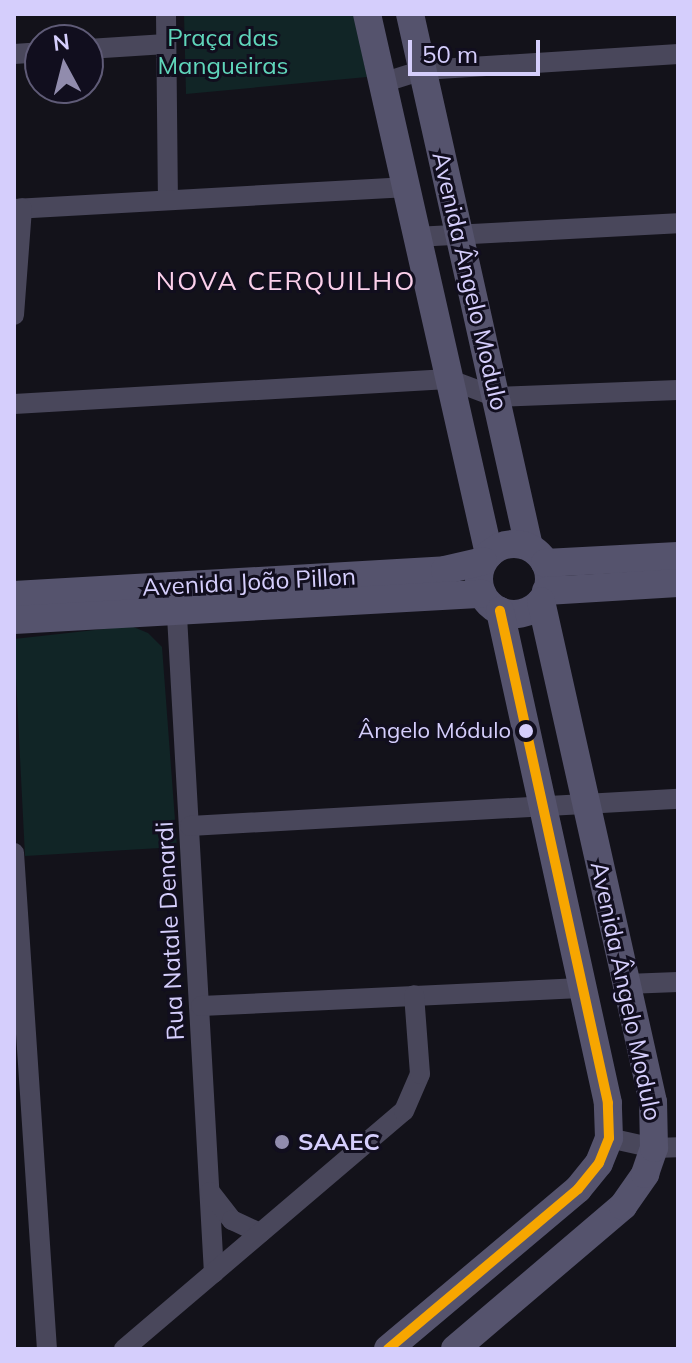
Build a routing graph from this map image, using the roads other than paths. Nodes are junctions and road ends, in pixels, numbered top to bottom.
1 (166, 14) edge
2 (367, 14) edge
3 (410, 14) edge
4 (166, 44) junction
5 (104, 48) edge
6 (678, 54) edge
7 (423, 70) junction
8 (382, 83) junction
9 (403, 187) junction
10 (168, 200) junction
11 (18, 208) edge
12 (678, 223) edge
13 (459, 235) junction
14 (415, 237) junction
15 (14, 315) edge
16 (448, 379) junction
17 (678, 390) edge
18 (496, 397) junction
19 (14, 404) edge
20 (678, 556) edge
21 (486, 558) junction
22 (540, 576) junction
23 (678, 583) edge
24 (14, 595) edge
25 (176, 599) junction
26 (491, 602) junction
27 (14, 620) edge
28 (678, 799) edge
29 (586, 804) junction
30 (542, 806) junction
31 (190, 826) junction
32 (14, 853) edge
33 (16, 925) edge
34 (678, 982) edge
35 (626, 984) junction
36 (581, 988) junction
37 (414, 995) junction
38 (201, 1006) junction
39 (22, 1091) edge
40 (609, 1138) junction
41 (666, 1147) edge
42 (210, 1192) junction
43 (260, 1233) junction
44 (214, 1273) junction
45 (47, 1349) edge
46 (124, 1349) edge
47 (388, 1349) edge
48 (455, 1349) edge

1 - 4 street
2 - 8 street, Avenida Ângelo Modulo
3 - 7 street, Avenida Ângelo Modulo
4 - 5 street
4 - 10 street
6 - 7 street
7 - 8 street
7 - 13 street, Avenida Ângelo Modulo
8 - 9 street, Avenida Ângelo Modulo
9 - 10 street
9 - 14 street, Avenida Ângelo Modulo
10 - 11 street
11 - 15 street
12 - 13 street
13 - 14 street
13 - 18 street, Avenida Ângelo Modulo
14 - 16 street, Avenida Ângelo Modulo
16 - 18 street
16 - 19 street
16 - 21 street, Avenida Ângelo Modulo
17 - 18 street
18 - 22 street, Avenida Ângelo Modulo
20 - 22 street
21 - 22 street
21 - 25 street, Avenida João Pillon
21 - 26 street
22 - 23 street
22 - 26 street
22 - 29 street, Avenida Ângelo Modulo
24 - 25 street, Avenida João Pillon
25 - 26 street, Avenida João Pillon
25 - 27 street, Avenida João Pillon
25 - 31 street, Rua Natale Denardi
26 - 30 street, Avenida Ângelo Modulo
28 - 29 street
29 - 30 street
29 - 35 street, Avenida Ângelo Modulo
30 - 31 street
30 - 36 street, Avenida Ângelo Modulo
31 - 38 street, Rua Natale Denardi
32 - 33 street
33 - 39 street
34 - 35 street
35 - 41 street, Avenida Ângelo Modulo
36 - 37 street
36 - 40 street, Avenida Ângelo Modulo
37 - 38 street
37 - 43 street
38 - 42 street, Rua Natale Denardi
39 - 45 street
40 - 41 street
40 - 47 street, Avenida Ângelo Modulo
41 - 48 street, Avenida Ângelo Modulo
42 - 43 street
42 - 44 street, Rua Natale Denardi
43 - 44 street
44 - 46 street

